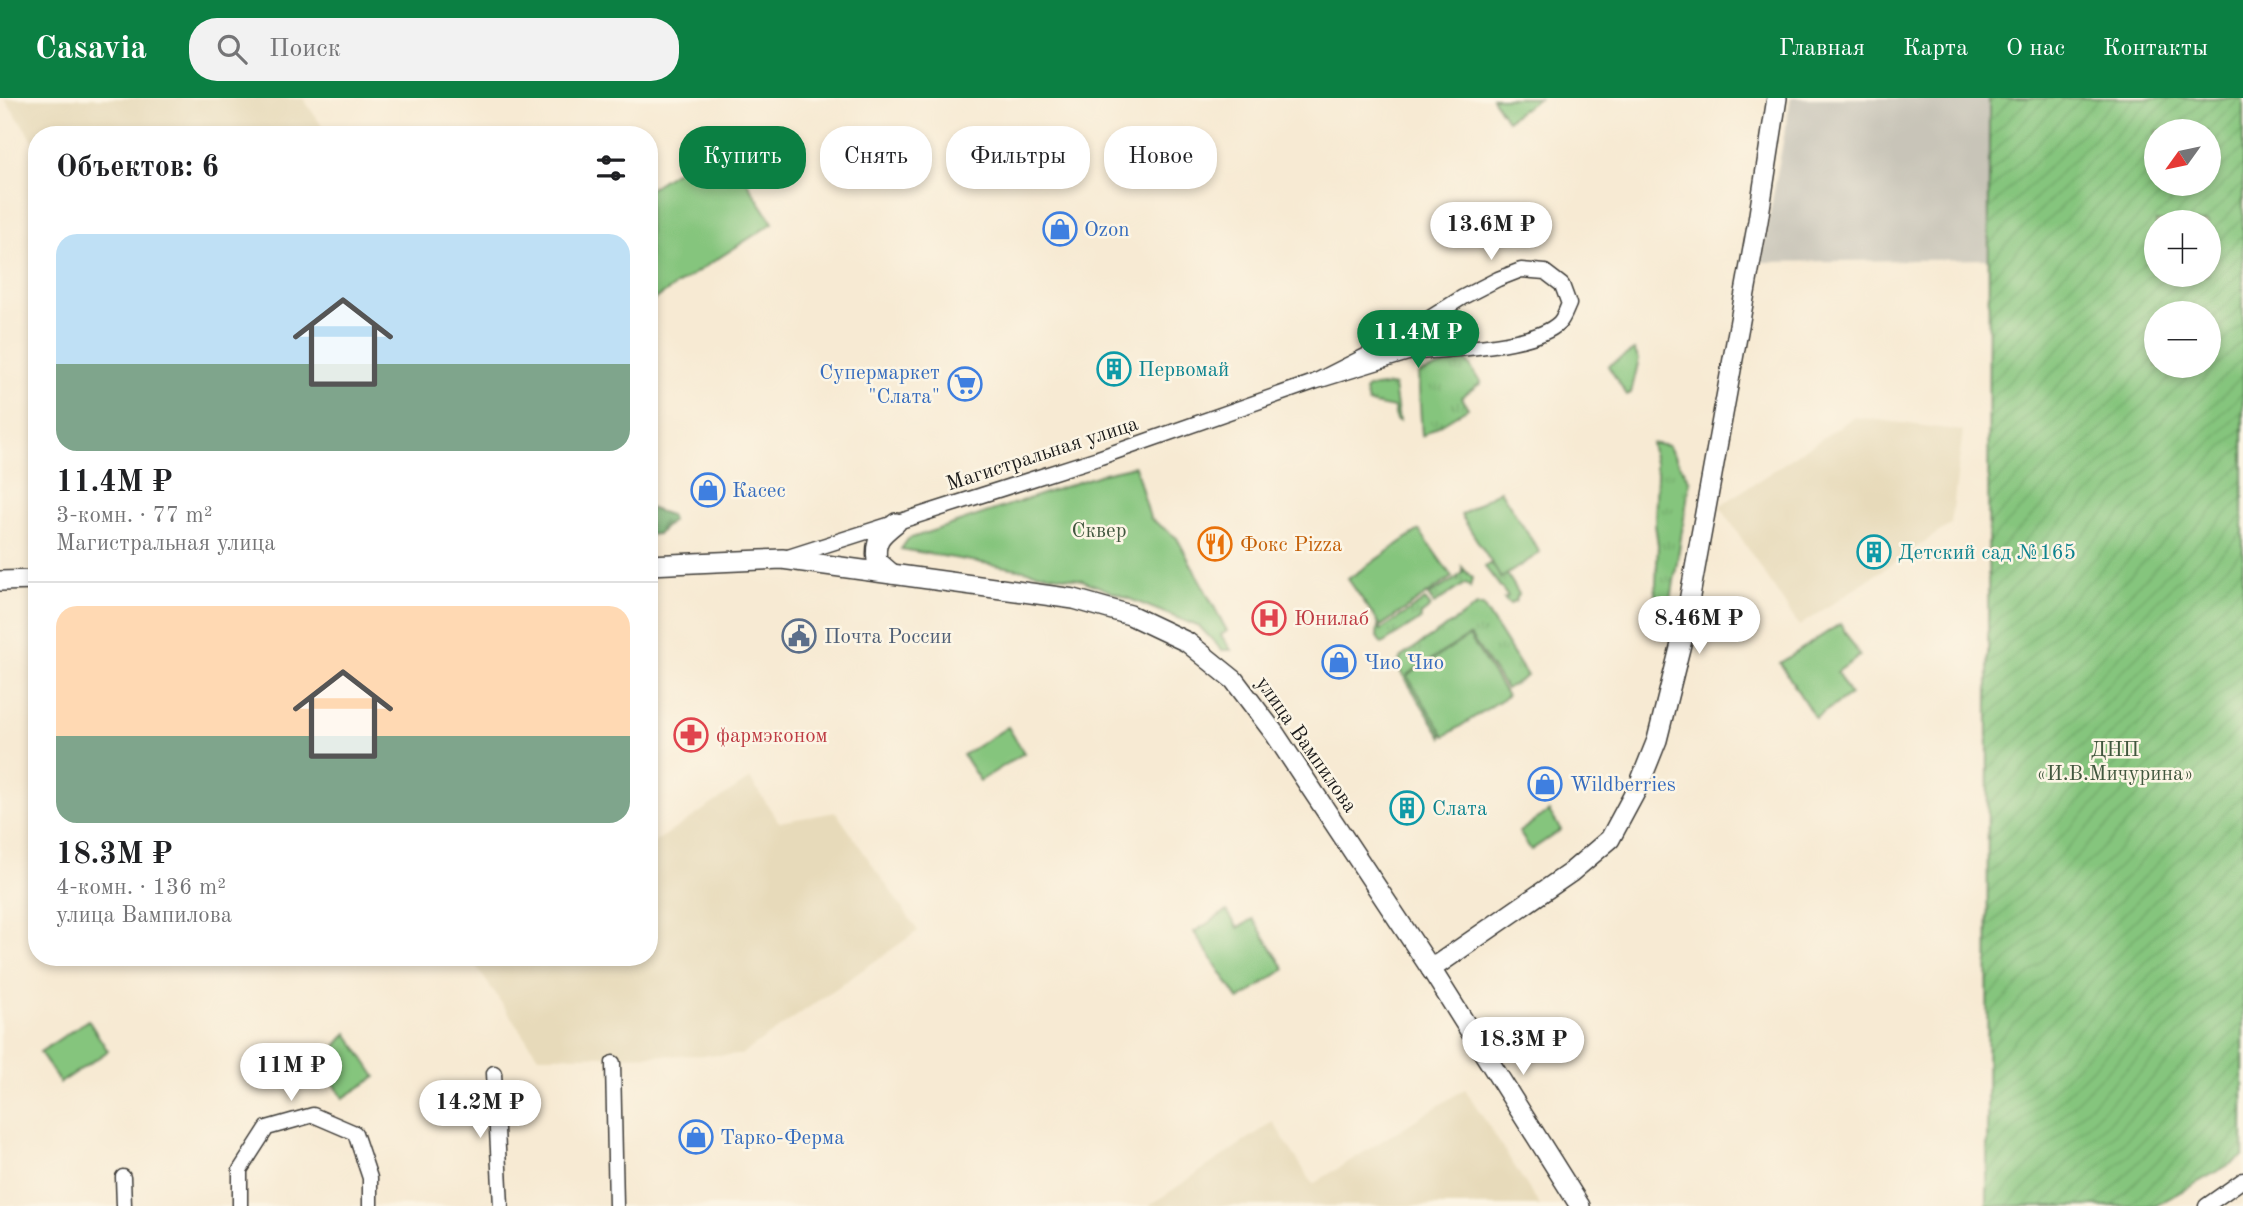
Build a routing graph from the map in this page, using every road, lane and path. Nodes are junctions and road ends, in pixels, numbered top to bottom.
1 (1777, 98) edge
2 (1314, 383) junction
3 (896, 523) junction
4 (782, 559) junction
5 (658, 565) edge
6 (892, 574) junction
7 (28, 580) edge
8 (0, 581) edge
9 (1432, 969) junction
10 (613, 1063) dead end
11 (494, 1073) dead end
12 (123, 1177) dead end
13 (2243, 1180) edge
14 (124, 1206) edge
15 (240, 1206) edge
16 (370, 1206) edge
17 (501, 1206) edge
18 (616, 1206) edge
19 (1580, 1206) edge
20 (2206, 1206) edge

1 - 9 street
2 - 2 street, Магистральная улица
2 - 3 street, Магистральная улица
3 - 4 street, Магистральная улица
3 - 6 street
4 - 5 street, улица Вампилова
4 - 6 street, улица Вампилова
6 - 9 street, улица Вампилова
7 - 8 street
9 - 19 street, улица Вампилова
10 - 18 street
11 - 17 street
12 - 14 street
13 - 20 street
15 - 16 street

